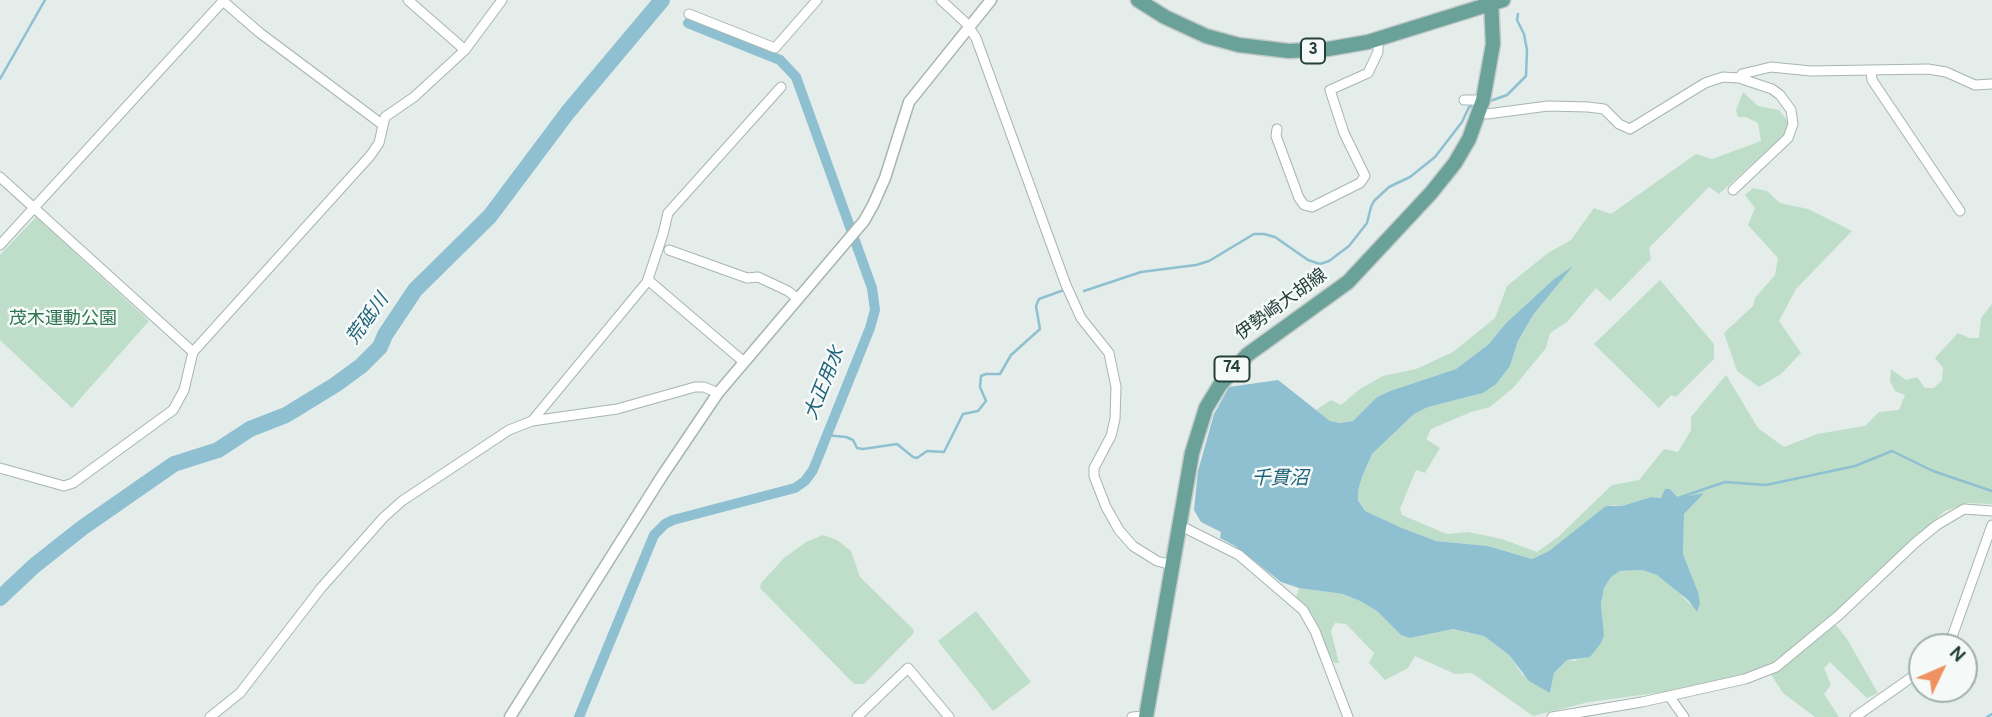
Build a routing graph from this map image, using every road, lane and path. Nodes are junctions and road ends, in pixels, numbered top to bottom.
1 (224, 0) edge
2 (408, 0) edge
3 (502, 0) edge
4 (817, 0) edge
5 (941, 0) edge
6 (991, 0) edge
7 (1138, 0) edge
8 (1495, 1) edge
9 (689, 13) dead end
10 (969, 26) junction
11 (1378, 39) junction
12 (465, 50) junction
13 (1871, 71) junction
14 (1739, 78) junction
15 (1992, 84) edge
16 (781, 87) dead end
17 (1464, 100) dead end
18 (1482, 106) junction
19 (383, 125) junction
20 (1277, 129) dead end
21 (0, 177) edge
22 (1733, 190) dead end
23 (34, 208) junction
24 (1960, 211) dead end
25 (0, 245) edge
26 (669, 250) dead end
27 (648, 280) junction
28 (797, 298) junction
29 (193, 352) junction
30 (744, 362) junction
31 (718, 393) junction
32 (532, 421) junction
33 (0, 468) edge
34 (1992, 511) edge
35 (1179, 525) junction
36 (1992, 525) edge
37 (1172, 565) junction
38 (1953, 633) edge
39 (1908, 680) edge
40 (1670, 695) junction
41 (210, 717) edge
42 (510, 717) edge
43 (857, 717) edge
44 (949, 717) edge
45 (1141, 717) edge
46 (1349, 717) edge
47 (1552, 717) edge
48 (1684, 717) edge
49 (1855, 717) edge

1 - 19 street
1 - 23 street
2 - 12 street
3 - 12 street
4 - 9 street
5 - 10 street
6 - 10 street
7 - 11 main road, 3
8 - 11 main road, 3
8 - 18 main road, 伊勢崎大胡線 / 74
10 - 28 street
10 - 37 street
11 - 20 street
12 - 19 street
13 - 14 street
13 - 15 street
13 - 24 street
14 - 18 street
14 - 22 street
16 - 27 street
17 - 18 street
18 - 35 main road, 伊勢崎大胡線 / 74
19 - 29 street
21 - 23 street
23 - 25 street
23 - 29 street
26 - 28 street
27 - 30 street
27 - 32 street
28 - 30 street
29 - 33 street
30 - 31 street
31 - 32 street
31 - 42 street
32 - 41 street
34 - 40 street
35 - 37 main road, 伊勢崎大胡線 / 74
35 - 46 street
36 - 38 street
37 - 45 main road, 伊勢崎大胡線 / 74
39 - 49 street
40 - 47 street
40 - 48 street
43 - 44 street

